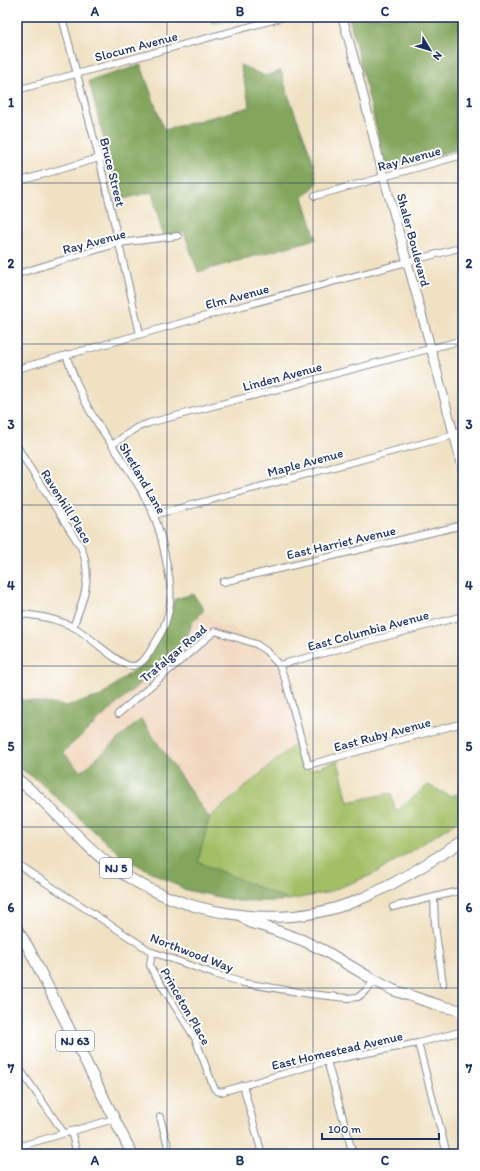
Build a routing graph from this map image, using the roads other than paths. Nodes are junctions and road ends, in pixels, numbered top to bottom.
1 (62, 17) edge
2 (284, 17) edge
3 (342, 17) edge
4 (77, 74) junction
5 (17, 90) edge
6 (463, 155) edge
7 (99, 158) junction
8 (384, 176) junction
9 (17, 182) edge
10 (315, 196) dead end
11 (178, 236) dead end
12 (119, 244) junction
13 (463, 247) edge
14 (408, 262) junction
15 (17, 274) edge
16 (140, 334) junction
17 (463, 340) edge
18 (430, 348) junction
19 (66, 356) junction
20 (17, 369) edge
21 (463, 432) edge
22 (454, 435) junction
23 (112, 445) junction
24 (17, 446) edge
25 (463, 470) edge
26 (154, 515) junction
27 (463, 525) edge
28 (223, 582) dead end
29 (17, 614) edge
30 (463, 616) edge
31 (73, 627) junction
32 (279, 665) junction
33 (118, 714) dead end
34 (463, 723) edge
35 (308, 765) joint
36 (17, 779) edge
37 (463, 841) edge
38 (17, 864) edge
39 (463, 890) edge
40 (434, 898) junction
41 (393, 907) dead end
42 (240, 915) junction
43 (17, 929) edge
44 (152, 952) junction
45 (374, 980) junction
46 (443, 984) dead end
47 (463, 1011) edge
48 (463, 1031) edge
49 (418, 1043) junction
50 (327, 1061) junction
51 (17, 1065) edge
52 (243, 1085) junction
53 (217, 1092) joint
54 (160, 1117) dead end
55 (114, 1120) junction
56 (71, 1131) junction
57 (64, 1133) junction
58 (17, 1147) edge
59 (77, 1154) edge
60 (132, 1154) edge
61 (170, 1154) edge
62 (262, 1154) edge
63 (353, 1154) edge
64 (447, 1154) edge

1 - 4 street, Bruce Street
2 - 4 street, Slocum Avenue
3 - 8 street, Shaler Boulevard
4 - 5 street, Slocum Avenue
4 - 7 street, Bruce Street
6 - 8 street, Ray Avenue
7 - 9 street
7 - 12 street, Bruce Street
8 - 10 street, Ray Avenue
8 - 14 street, Shaler Boulevard
11 - 12 street, Ray Avenue
12 - 15 street, Ray Avenue
12 - 16 street, Bruce Street
13 - 14 street, Elm Avenue
14 - 16 street, Elm Avenue
14 - 18 street, Shaler Boulevard
16 - 19 street, Elm Avenue
17 - 18 street, Linden Avenue
18 - 22 street, Shaler Boulevard
18 - 23 street, Linden Avenue
19 - 20 street, Elm Avenue
19 - 23 street, Shetland Lane
21 - 22 street, Maple Avenue
22 - 25 street, Shaler Boulevard
22 - 26 street, Maple Avenue
23 - 26 street, Shetland Lane
24 - 31 street, Ravenhill Place
26 - 31 street, Shetland Lane
27 - 28 street, East Harriet Avenue
29 - 31 street
30 - 32 street, East Columbia Avenue
32 - 33 street, Trafalgar Road
32 - 35 street, Trafalgar Road
34 - 35 street, East Ruby Avenue
36 - 42 main road, NJ 5
37 - 42 main road, NJ 5
38 - 44 street, Northwood Way
39 - 40 street
40 - 41 street
40 - 46 street
42 - 45 main road
43 - 55 main road, NJ 63
44 - 45 street, Northwood Way
44 - 53 street, Princeton Place
45 - 47 main road
48 - 49 street, East Homestead Avenue
49 - 50 street, East Homestead Avenue
49 - 64 street
50 - 52 street, East Homestead Avenue
50 - 63 street
51 - 57 street
52 - 53 street, East Homestead Avenue
52 - 62 street
54 - 61 street
55 - 56 street
55 - 60 main road, NJ 63
56 - 57 street
56 - 59 street
57 - 58 street

